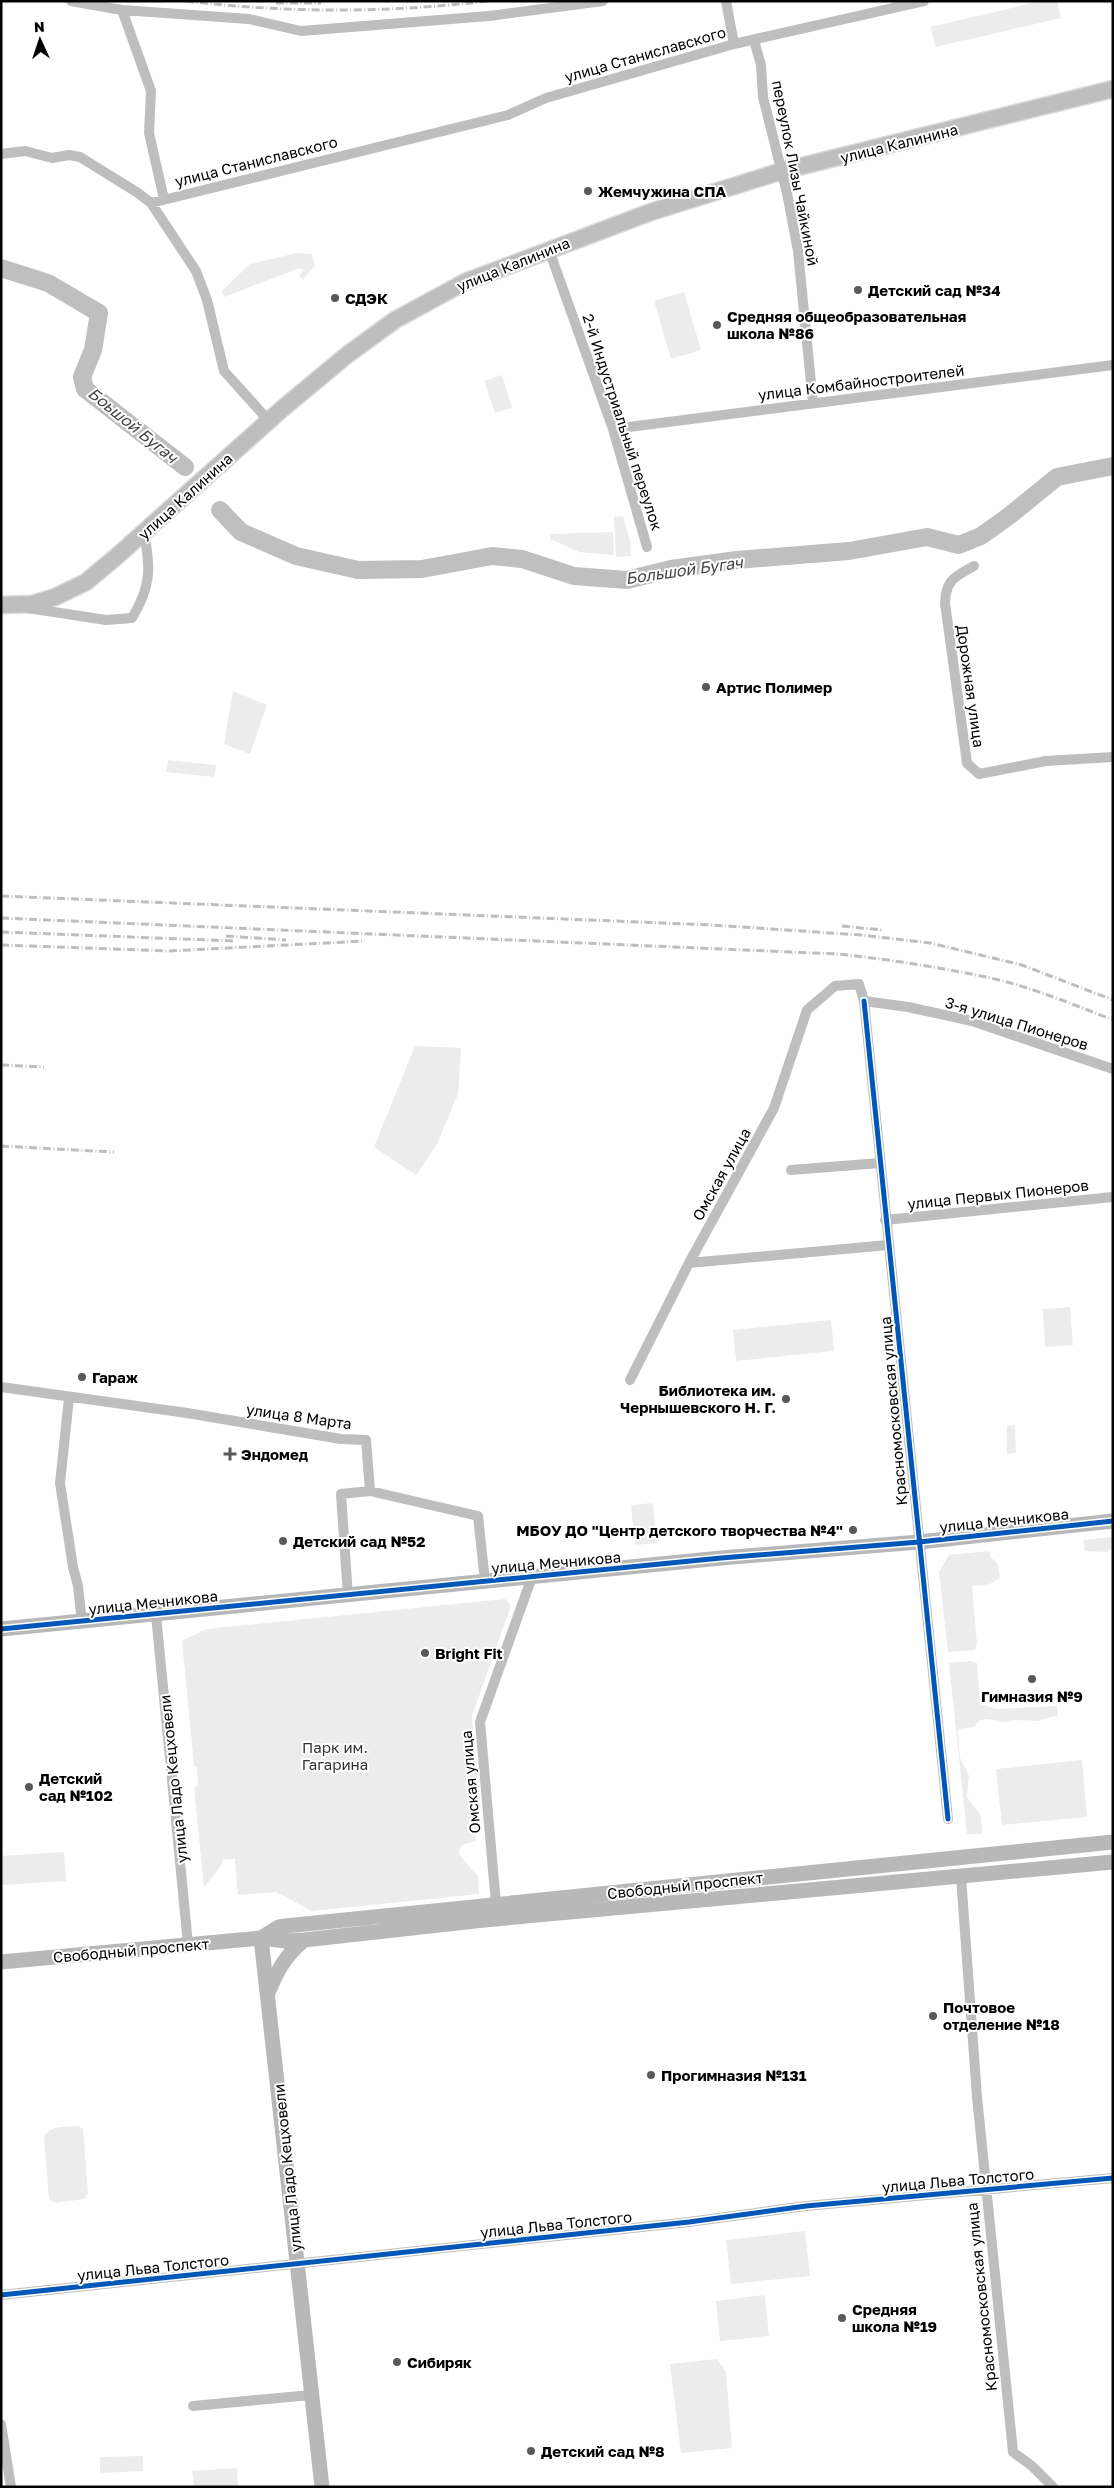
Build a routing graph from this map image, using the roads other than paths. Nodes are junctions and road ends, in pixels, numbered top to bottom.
1 (71, 1) edge
2 (603, 1) edge
3 (726, 1) edge
4 (924, 1) edge
5 (122, 10) junction
6 (754, 40) junction
7 (734, 44) junction
8 (1113, 89) edge
9 (1, 154) edge
10 (782, 171) junction
11 (164, 199) junction
12 (151, 203) junction
13 (549, 250) junction
14 (1113, 365) edge
15 (812, 402) junction
16 (269, 421) junction
17 (613, 429) junction
18 (144, 533) junction
19 (647, 547) dead end
20 (974, 566) dead end
21 (5, 606) edge
22 (1113, 757) edge
23 (864, 1001) junction
24 (1113, 1069) edge
25 (880, 1163) junction
26 (791, 1170) dead end
27 (1113, 1197) edge
28 (885, 1220) junction
29 (888, 1244) junction
30 (689, 1263) junction
31 (630, 1380) dead end
32 (1, 1387) edge
33 (69, 1398) junction
34 (370, 1491) junction
35 (1113, 1521) edge
36 (919, 1542) junction
37 (532, 1577) junction
38 (485, 1581) junction
39 (348, 1596) junction
40 (156, 1615) junction
41 (82, 1622) junction
42 (1, 1629) edge
43 (948, 1819) dead end
44 (1113, 1842) edge
45 (962, 1858) junction
46 (1113, 1862) edge
47 (961, 1877) junction
48 (497, 1911) junction
49 (260, 1938) junction
50 (304, 1940) junction
51 (188, 1944) junction
52 (1, 1962) edge
53 (267, 1995) junction
54 (1113, 2178) edge
55 (985, 2190) junction
56 (297, 2265) junction
57 (1, 2295) edge
58 (311, 2395) junction
59 (193, 2406) dead end
60 (1, 2424) edge
61 (10, 2487) edge
62 (322, 2487) edge
63 (1053, 2487) edge

1 - 5 street
2 - 5 street
3 - 7 street
4 - 6 street, улица Станиславского
5 - 11 street, улица Станиславского
6 - 7 street, улица Станиславского
6 - 10 street, переулок Лизы Чайкиной
7 - 11 street, улица Станиславского
8 - 10 main road, улица Калинина
9 - 12 street
10 - 13 main road, улица Калинина
10 - 15 street, переулок Лизы Чайкиной
11 - 12 street
12 - 16 street
13 - 16 main road, улица Калинина
13 - 17 street, 2-й Индустриальный переулок
14 - 15 street, улица Комбайностроителей
15 - 17 street, улица Комбайностроителей
16 - 18 main road, улица Калинина
17 - 19 street, 2-й Индустриальный переулок
18 - 21 main road, улица Калинина
18 - 21 street
20 - 22 street, Дорожная улица
23 - 24 street, 3-я улица Пионеров
23 - 25 street, Красномосковская улица
23 - 30 street, Омская улица
25 - 26 street
25 - 28 street, Красномосковская улица
27 - 28 street, улица Первых Пионеров
28 - 29 street, Красномосковская улица
29 - 30 street
29 - 36 street, Красномосковская улица
30 - 31 street, Омская улица
32 - 33 street, улица 8 Марта
33 - 34 street, улица 8 Марта
33 - 41 street
34 - 38 street
34 - 39 street
35 - 36 main road, улица Мечникова
36 - 37 main road, улица Мечникова
36 - 43 street, Красномосковская улица
37 - 38 main road, улица Мечникова
37 - 48 street, Омская улица
38 - 39 main road, улица Мечникова
39 - 40 main road, улица Мечникова
40 - 41 main road, улица Мечникова
40 - 51 street, улица Ладо Кецховели
41 - 42 main road, улица Мечникова
44 - 45 main road, Свободный проспект
45 - 47 main road
45 - 48 main road, Свободный проспект
46 - 47 main road, Свободный проспект
47 - 48 main road, Свободный проспект
47 - 55 street, Красномосковская улица
48 - 49 main road, Свободный проспект
48 - 50 main road, Свободный проспект
49 - 50 main road, Свободный проспект
49 - 51 main road, Свободный проспект
49 - 53 main road, улица Ладо Кецховели
50 - 53 main road
51 - 52 main road, Свободный проспект
53 - 56 main road, улица Ладо Кецховели
54 - 55 street, улица Льва Толстого
55 - 56 street, улица Льва Толстого
55 - 63 street, Красномосковская улица
56 - 57 street, улица Льва Толстого
56 - 58 main road, улица Ладо Кецховели
58 - 59 street
58 - 62 main road, улица Ладо Кецховели
60 - 61 street

